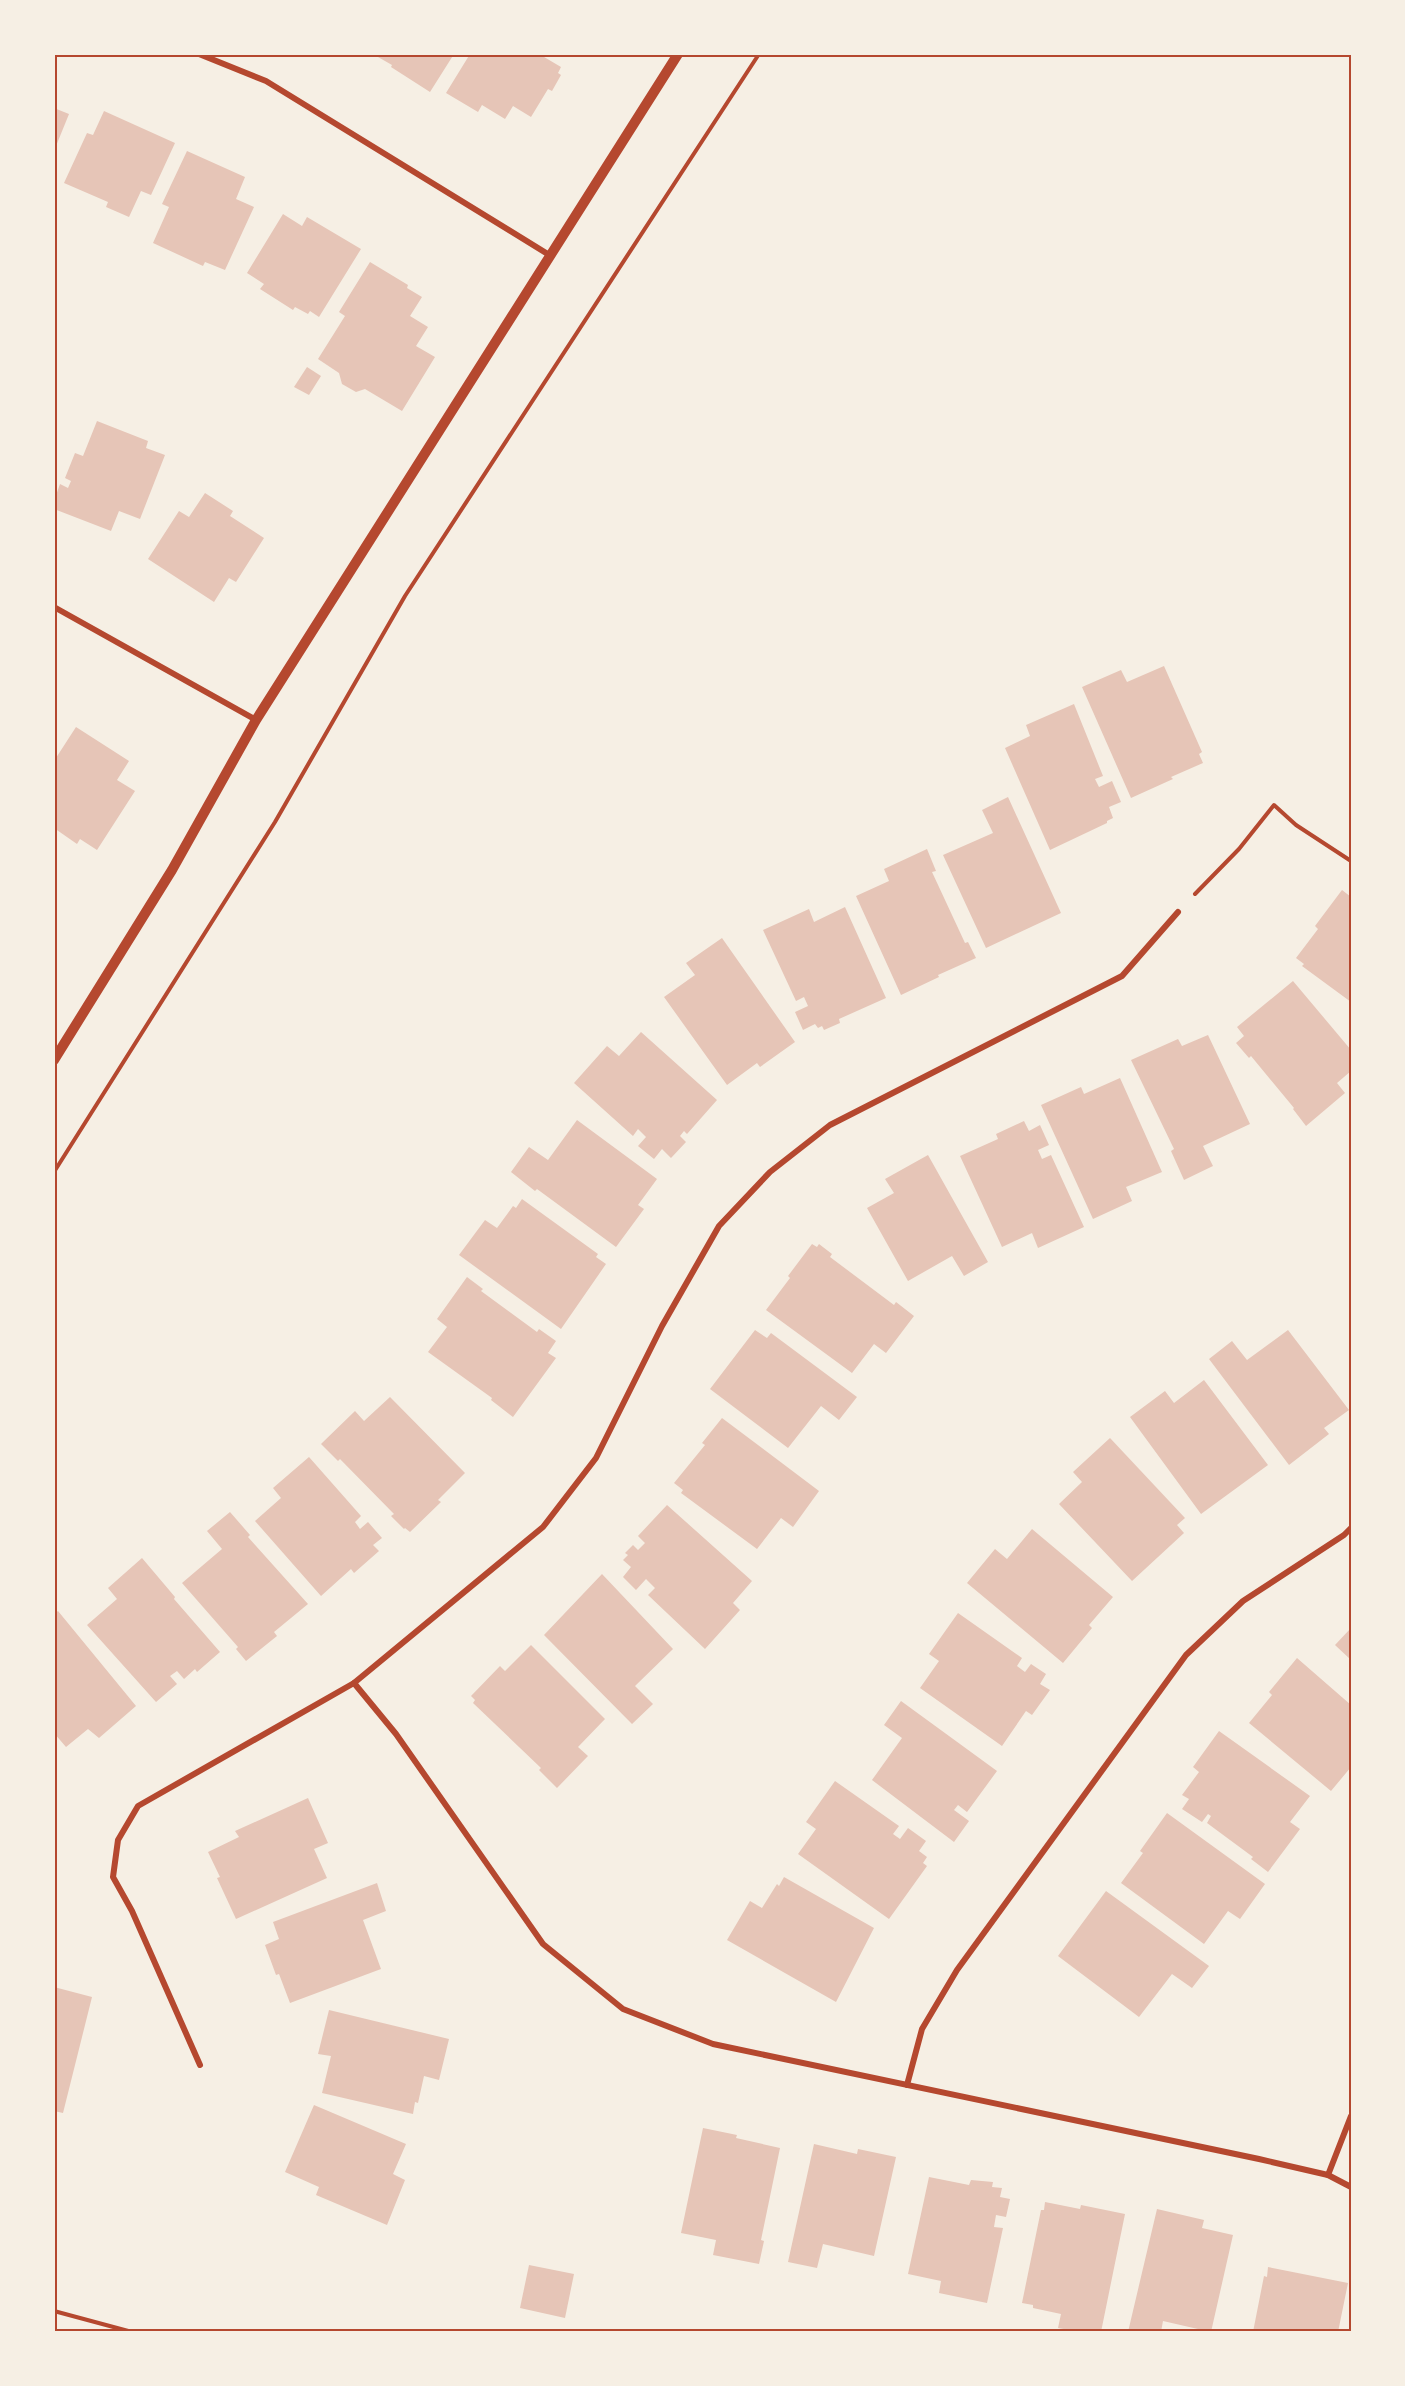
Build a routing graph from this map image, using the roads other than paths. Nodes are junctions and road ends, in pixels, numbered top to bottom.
1 (199, 54) edge
2 (678, 54) edge
3 (551, 256) junction
4 (54, 607) edge
5 (256, 720) junction
6 (1178, 912) road end
7 (54, 1060) edge
8 (1351, 1528) edge
9 (354, 1683) junction
10 (200, 2065) dead end
11 (907, 2085) junction
12 (1351, 2116) edge
13 (1328, 2175) junction
14 (1351, 2187) edge

1 - 3 street
2 - 3 street
3 - 5 street
4 - 5 street
5 - 7 street
6 - 9 street
8 - 11 street
9 - 10 street
9 - 11 street
11 - 13 street
12 - 13 street
13 - 14 street

